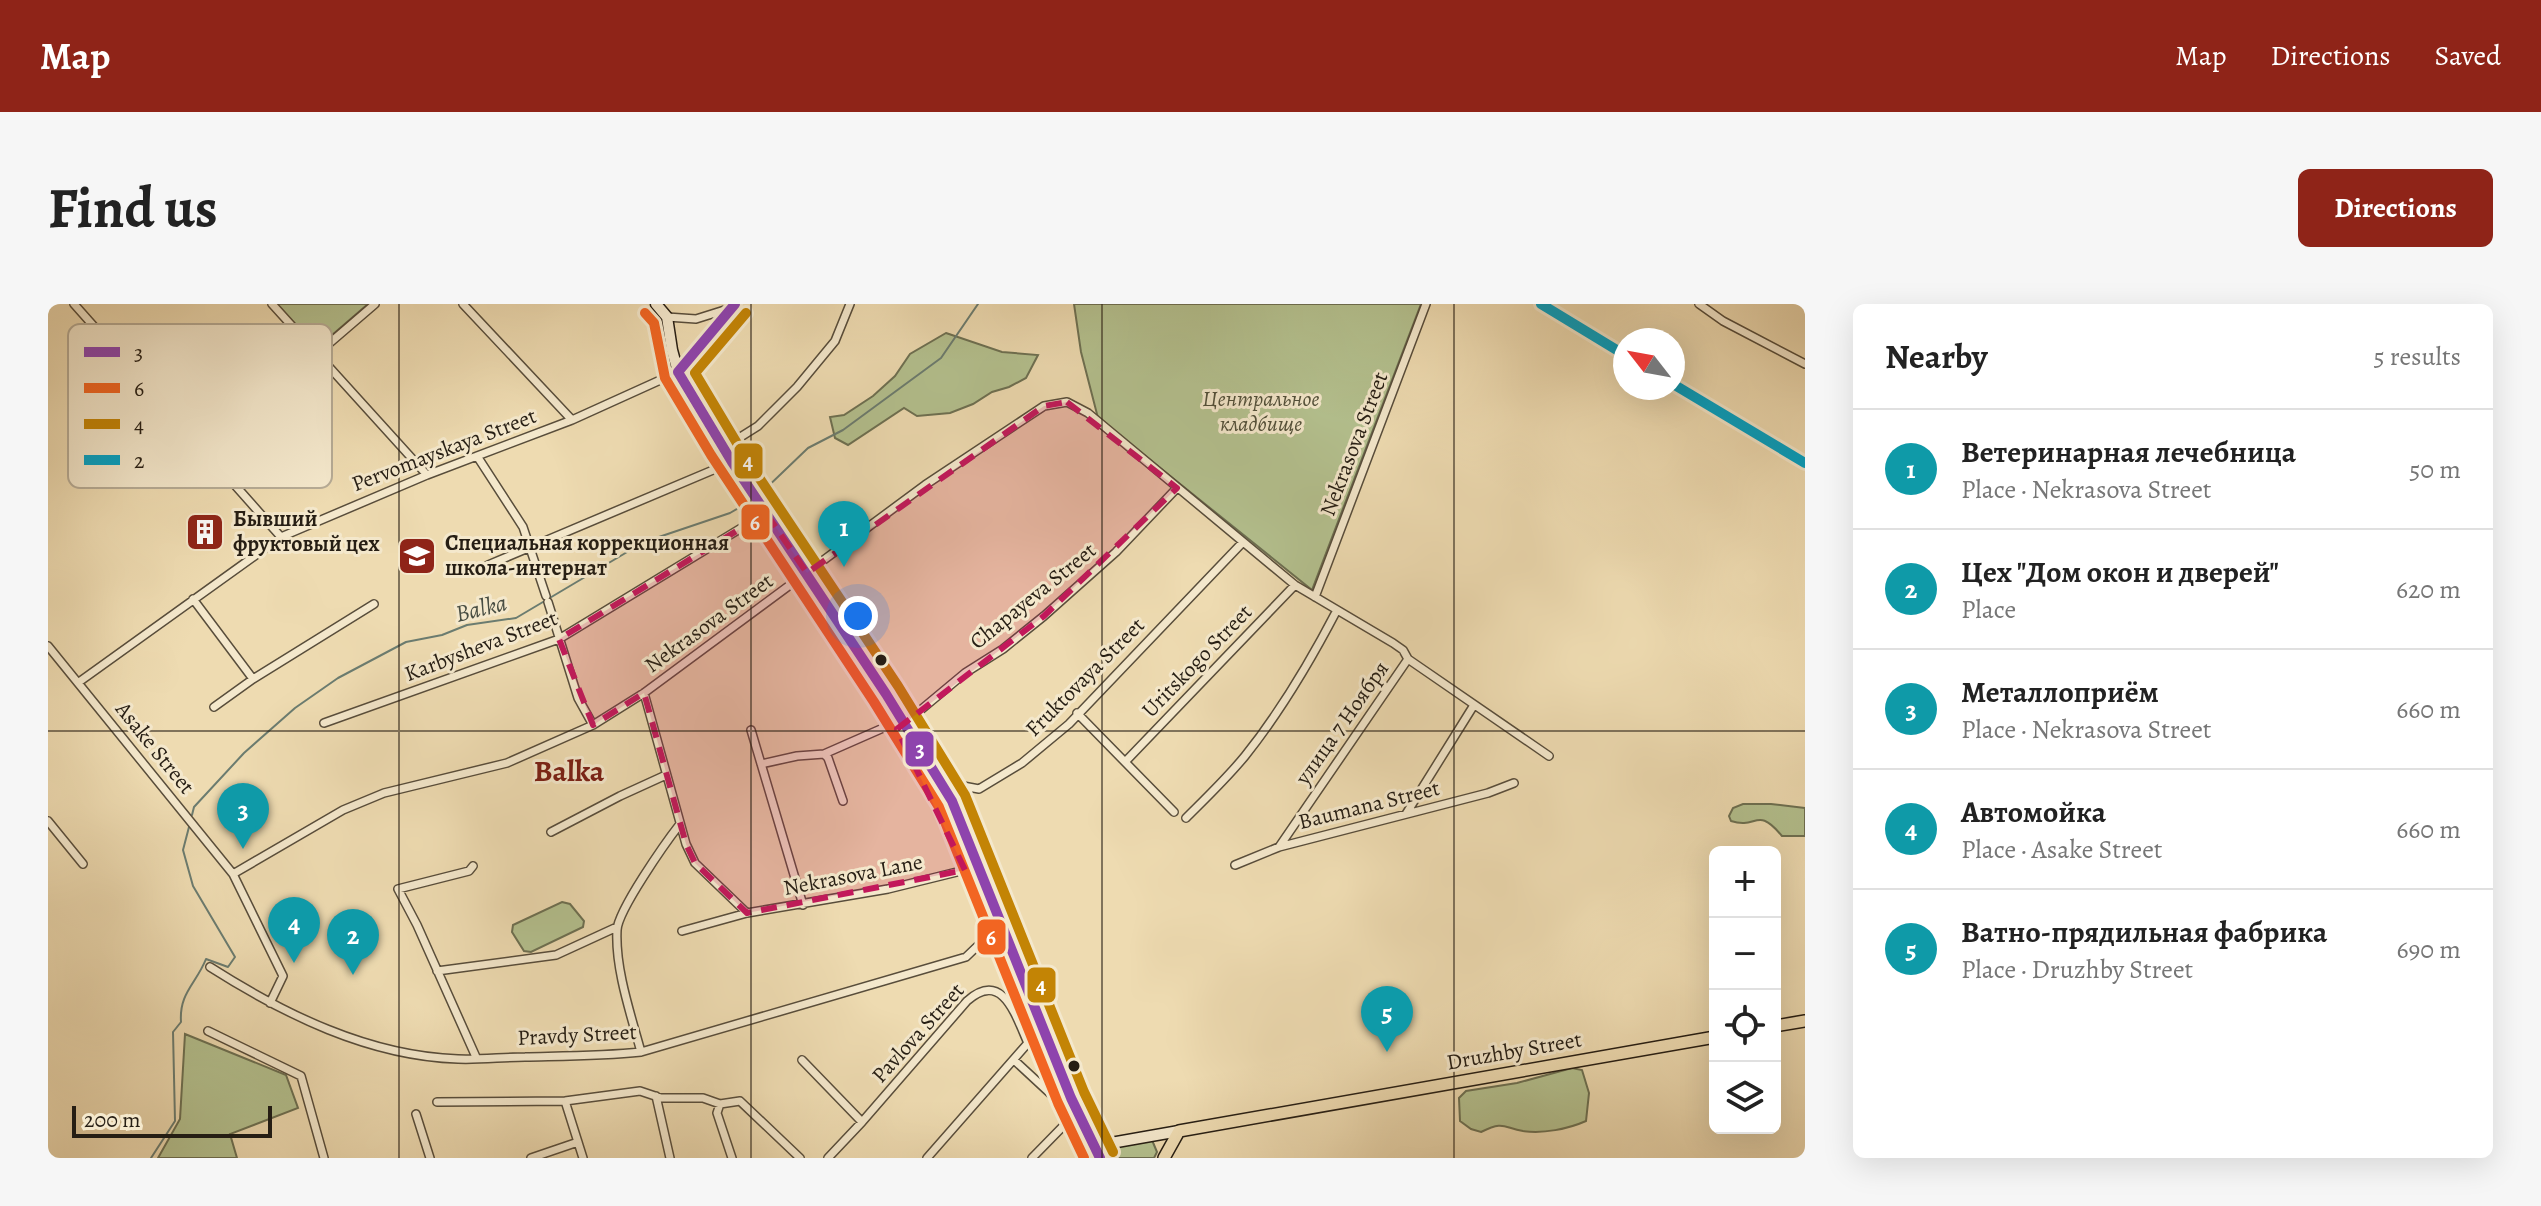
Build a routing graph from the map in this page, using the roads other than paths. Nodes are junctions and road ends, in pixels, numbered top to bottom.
1 (74, 304) edge
2 (272, 304) edge
3 (375, 304) edge
4 (463, 304) edge
5 (656, 304) edge
6 (850, 304) edge
7 (1426, 304) edge
8 (1541, 304) edge
9 (1699, 304) edge
10 (734, 305) edge
11 (667, 317) junction
12 (92, 324) edge
13 (290, 324) edge
14 (332, 340) edge
15 (1613, 348) edge
16 (1805, 364) edge
17 (332, 371) edge
18 (678, 372) junction
19 (1685, 391) edge
20 (572, 420) junction
21 (723, 448) junction
22 (477, 456) junction
23 (732, 462) junction
24 (1805, 462) edge
25 (427, 475) junction
26 (237, 488) edge
27 (1177, 488) junction
28 (766, 513) junction
29 (281, 537) junction
30 (1243, 542) junction
31 (531, 547) junction
32 (488, 565) dead end
33 (807, 573) junction
34 (1295, 585) junction
35 (1315, 597) junction
36 (193, 599) junction
37 (374, 604) dead end
38 (1337, 610) junction
39 (559, 639) junction
40 (48, 646) edge
41 (1408, 659) junction
42 (253, 679) junction
43 (79, 682) junction
44 (644, 693) junction
45 (1474, 705) junction
46 (214, 707) dead end
47 (1077, 713) junction
48 (324, 723) dead end
49 (593, 725) junction
50 (900, 725) junction
51 (751, 730) dead end
52 (824, 754) junction
53 (1549, 756) dead end
54 (1125, 762) junction
55 (761, 764) junction
56 (933, 767) junction
57 (666, 775) junction
58 (1514, 783) dead end
59 (843, 801) dead end
60 (1174, 812) dead end
61 (1406, 814) junction
62 (1186, 818) dead end
63 (48, 821) edge
64 (680, 824) junction
65 (551, 832) dead end
66 (1279, 847) junction
67 (83, 864) dead end
68 (1235, 865) dead end
69 (473, 866) dead end
70 (965, 870) junction
71 (233, 874) junction
72 (803, 905) junction
73 (747, 913) junction
74 (617, 927) junction
75 (682, 931) dead end
76 (210, 967) dead end
77 (437, 971) junction
78 (270, 1003) junction
79 (1805, 1021) edge
80 (1781, 1025) edge
81 (208, 1031) dead end
82 (1709, 1038) edge
83 (641, 1052) junction
84 (476, 1057) junction
85 (802, 1060) dead end
86 (1014, 1060) junction
87 (656, 1096) junction
88 (1071, 1098) junction
89 (565, 1101) junction
90 (437, 1102) dead end
91 (720, 1104) junction
92 (1077, 1112) junction
93 (416, 1114) dead end
94 (862, 1122) junction
95 (1179, 1131) junction
96 (578, 1142) junction
97 (1094, 1146) junction
98 (324, 1158) edge
99 (430, 1158) edge
100 (531, 1158) edge
101 (583, 1158) edge
102 (670, 1158) edge
103 (732, 1158) edge
104 (800, 1158) edge
105 (828, 1158) edge
106 (927, 1158) edge
107 (1032, 1158) edge
108 (1100, 1158) edge
109 (1164, 1158) edge

1 - 12 street
2 - 13 street
3 - 14 street
4 - 20 street
5 - 11 main road
6 - 21 street
7 - 35 street, Nekrasova Street
8 - 15 main road
9 - 16 street
10 - 11 street
10 - 18 street, Pervomayskaya Street
11 - 18 main road
17 - 25 street
18 - 20 street, Pervomayskaya Street
18 - 21 main road
19 - 24 main road
20 - 22 street, Pervomayskaya Street
21 - 23 main road
22 - 25 street, Pervomayskaya Street
22 - 31 street
23 - 28 main road
23 - 31 street
25 - 29 street, Pervomayskaya Street
26 - 29 street
27 - 30 street, Nekrasova Street
27 - 33 street, Nekrasova Street
27 - 50 street, Chapayeva Street
28 - 33 main road
28 - 39 street, Karbysheva Street
29 - 36 street, Pervomayskaya Street
30 - 34 street, Nekrasova Street
30 - 47 street, Fruktovaya Street
31 - 32 street
31 - 39 street
33 - 44 street, Nekrasova Street
33 - 50 main road
34 - 35 street, Nekrasova Street
34 - 54 street, Uritskogo Street
35 - 38 street, Nekrasova Street
36 - 42 street
36 - 43 street, Pervomayskaya Street
37 - 42 street
38 - 41 street, Nekrasova Street
38 - 62 street
39 - 48 street, Karbysheva Street
39 - 49 street
40 - 43 street, Asake Street
41 - 45 street, Nekrasova Street
41 - 66 street, улица 7 Ноября
42 - 46 street
43 - 71 street, Asake Street
44 - 49 street, Nekrasova Street
44 - 57 street
45 - 53 street, Nekrasova Street
45 - 61 street
47 - 54 street
47 - 56 street, Fruktovaya Street
49 - 71 street, Nekrasova Street
50 - 52 street
50 - 56 main road
50 - 70 street
51 - 55 street
52 - 55 street
52 - 59 street
54 - 60 street
55 - 72 street
56 - 88 main road
57 - 64 street
57 - 65 street
58 - 61 street, Baumana Street
61 - 66 street, Baumana Street
63 - 67 street
64 - 73 street
64 - 74 street
66 - 68 street, Baumana Street
69 - 77 street
70 - 72 street, Nekrasova Lane
70 - 83 street, Pravdy Street
71 - 78 street, Asake Street
72 - 73 street, Nekrasova Lane
73 - 75 street, Nekrasova Lane
74 - 77 street
74 - 83 street
76 - 78 street, Pravdy Street
77 - 84 street
78 - 84 street, Pravdy Street
79 - 80 main road
81 - 98 street
82 - 95 main road, Druzhby Street
83 - 84 street, Pravdy Street
85 - 94 street
86 - 88 street
86 - 94 street, Pavlova Street
86 - 106 street
87 - 89 street
87 - 91 street
87 - 102 street
88 - 92 main road
89 - 90 street
89 - 96 street
91 - 103 street
91 - 104 street
92 - 97 main road
92 - 107 street
93 - 99 street
94 - 105 street, Pavlova Street
95 - 97 main road, Druzhby Street
95 - 109 main road
96 - 100 street
96 - 101 street
97 - 108 main road

